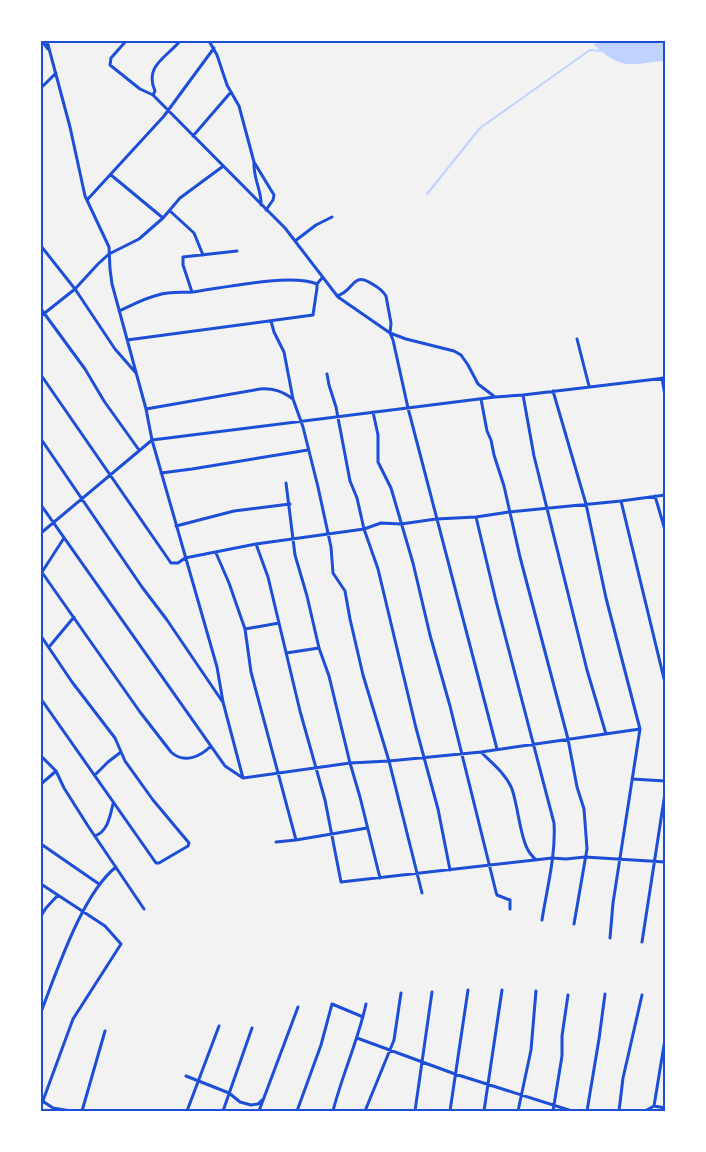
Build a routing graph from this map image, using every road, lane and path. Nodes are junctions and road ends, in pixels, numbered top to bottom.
1 (42, 41) edge
2 (47, 41) edge
3 (126, 41) edge
4 (180, 41) edge
5 (209, 41) edge
6 (214, 48) junction
7 (50, 53) junction
8 (56, 73) junction
9 (41, 88) edge
10 (231, 92) junction
11 (153, 95) junction
12 (167, 110) junction
13 (193, 136) junction
14 (254, 162) junction
15 (222, 167) junction
16 (111, 175) junction
17 (87, 200) junction
18 (261, 206) junction
19 (266, 210) junction
20 (170, 211) junction
21 (332, 217) dead end
22 (163, 218) junction
23 (295, 241) junction
24 (41, 246) edge
25 (237, 251) dead end
26 (109, 254) junction
27 (203, 255) junction
28 (322, 278) junction
29 (316, 284) junction
30 (75, 289) junction
31 (192, 292) junction
32 (337, 296) junction
33 (41, 309) edge
34 (119, 311) junction
35 (43, 315) edge
36 (271, 322) junction
37 (390, 333) junction
38 (577, 339) dead end
39 (127, 340) junction
40 (137, 374) junction
41 (328, 374) dead end
42 (41, 375) edge
43 (663, 378) edge
44 (589, 386) junction
45 (553, 391) junction
46 (522, 395) junction
47 (665, 396) edge
48 (495, 397) junction
49 (293, 399) junction
50 (481, 399) junction
51 (408, 408) junction
52 (146, 409) junction
53 (373, 412) junction
54 (337, 416) junction
55 (301, 421) junction
56 (41, 439) edge
57 (152, 440) junction
58 (139, 450) junction
59 (308, 450) junction
60 (161, 473) junction
61 (110, 476) junction
62 (286, 483) dead end
63 (665, 495) edge
64 (655, 496) junction
65 (82, 500) junction
66 (621, 501) junction
67 (290, 504) junction
68 (586, 504) junction
69 (41, 505) edge
70 (547, 508) junction
71 (509, 512) junction
72 (476, 517) junction
73 (436, 519) junction
74 (53, 523) junction
75 (401, 524) junction
76 (176, 526) junction
77 (364, 529) junction
78 (665, 530) edge
79 (41, 533) edge
80 (328, 533) junction
81 (64, 538) junction
82 (294, 538) junction
83 (256, 544) junction
84 (216, 553) junction
85 (185, 558) junction
86 (42, 572) edge
87 (74, 617) junction
88 (279, 623) junction
89 (245, 629) junction
90 (41, 636) edge
91 (49, 647) junction
92 (319, 648) junction
93 (286, 653) junction
94 (665, 683) edge
95 (41, 699) edge
96 (223, 702) junction
97 (640, 730) junction
98 (606, 734) junction
99 (568, 739) junction
100 (533, 744) junction
101 (210, 746) junction
102 (497, 749) junction
103 (120, 752) junction
104 (481, 752) junction
105 (461, 754) junction
106 (41, 756) edge
107 (425, 757) junction
108 (389, 761) junction
109 (350, 763) junction
110 (316, 768) junction
111 (56, 770) junction
112 (279, 772) junction
113 (95, 775) junction
114 (243, 778) junction
115 (632, 779) junction
116 (665, 781) edge
117 (41, 784) edge
118 (665, 793) edge
119 (114, 803) junction
120 (367, 828) junction
121 (332, 834) junction
122 (95, 836) junction
123 (296, 840) junction
124 (276, 842) dead end
125 (41, 844) edge
126 (585, 857) junction
127 (552, 858) junction
128 (620, 858) junction
129 (536, 860) junction
130 (654, 861) junction
131 (665, 862) edge
132 (490, 865) junction
133 (116, 867) junction
134 (450, 870) junction
135 (418, 874) junction
136 (380, 878) junction
137 (41, 884) edge
138 (99, 884) junction
139 (422, 892) dead end
140 (58, 895) junction
141 (144, 909) dead end
142 (510, 909) dead end
143 (83, 912) junction
144 (41, 916) edge
145 (542, 920) dead end
146 (574, 924) dead end
147 (610, 938) dead end
148 (642, 942) dead end
149 (468, 990) dead end
150 (502, 990) dead end
151 (536, 991) dead end
152 (432, 992) dead end
153 (401, 993) dead end
154 (605, 994) dead end
155 (568, 995) dead end
156 (642, 995) dead end
157 (366, 1004) dead end
158 (298, 1006) dead end
159 (41, 1012) edge
160 (363, 1017) junction
161 (219, 1026) dead end
162 (252, 1028) dead end
163 (106, 1031) dead end
164 (357, 1038) junction
165 (665, 1039) edge
166 (388, 1051) junction
167 (423, 1062) junction
168 (455, 1074) junction
169 (186, 1076) dead end
170 (198, 1081) junction
171 (489, 1085) junction
172 (229, 1093) junction
173 (520, 1094) junction
174 (263, 1100) junction
175 (42, 1101) edge
176 (554, 1105) junction
177 (41, 1106) edge
178 (654, 1106) junction
179 (665, 1108) edge
180 (71, 1111) edge
181 (82, 1111) edge
182 (187, 1111) edge
183 (223, 1111) edge
184 (258, 1111) edge
185 (297, 1111) edge
186 (333, 1111) edge
187 (365, 1111) edge
188 (415, 1111) edge
189 (450, 1111) edge
190 (484, 1111) edge
191 (518, 1111) edge
192 (553, 1111) edge
193 (572, 1111) edge
194 (586, 1111) edge
195 (619, 1111) edge
196 (645, 1111) edge

1 - 7 street
2 - 7 street
3 - 11 street
4 - 11 street
5 - 6 street
6 - 10 street
6 - 12 street
7 - 8 street
8 - 9 street
8 - 17 street
10 - 13 street
10 - 14 street
11 - 12 street
12 - 13 street
12 - 16 street
13 - 15 street
14 - 18 street
14 - 19 street
15 - 18 street
15 - 20 street
16 - 17 street
16 - 22 street
17 - 26 street
18 - 19 street
19 - 23 street
20 - 22 street
20 - 27 street
21 - 23 street
22 - 26 street
23 - 28 street
24 - 30 street
25 - 27 street
26 - 30 street
26 - 34 street
27 - 31 street
28 - 29 street
28 - 32 street
29 - 31 street
29 - 36 street
30 - 35 street
30 - 40 street
31 - 34 street
32 - 37 street
32 - 37 street
33 - 35 street
34 - 39 street
35 - 58 street
36 - 39 street
36 - 49 street
37 - 48 street
37 - 51 street
38 - 44 street
39 - 40 street
40 - 52 street
41 - 54 street
42 - 61 street
43 - 44 street
43 - 47 street
44 - 45 street
45 - 46 street
45 - 68 street
46 - 48 street
46 - 70 street
48 - 50 street
49 - 52 street
49 - 55 street
50 - 51 street
50 - 71 street
51 - 53 street
51 - 73 street
52 - 57 street
53 - 54 street
53 - 75 street
54 - 55 street
54 - 77 street
55 - 57 street
55 - 59 street
56 - 65 street
57 - 58 street
57 - 60 street
58 - 61 street
59 - 60 street
59 - 80 street
60 - 76 street
61 - 65 street
61 - 85 street
62 - 67 street
63 - 64 street
64 - 66 street
64 - 78 street
65 - 74 street
65 - 96 street
66 - 68 street
66 - 94 street
67 - 76 street
67 - 82 street
68 - 70 street
68 - 97 street
69 - 74 street
70 - 71 street
70 - 98 street
71 - 72 street
71 - 99 street
72 - 73 street
72 - 100 street
73 - 75 street
73 - 102 street
74 - 79 street
74 - 81 street
75 - 77 street
75 - 105 street
76 - 85 street
77 - 80 street
77 - 107 street
80 - 82 street
80 - 108 street
81 - 86 street
81 - 101 street
82 - 83 street
82 - 92 street
83 - 84 street
83 - 88 street
84 - 85 street
84 - 89 street
85 - 96 street
86 - 87 street
87 - 91 street
87 - 101 street
88 - 89 street
88 - 93 street
89 - 112 street
90 - 91 street
91 - 103 street
92 - 93 street
92 - 109 street
93 - 110 street
95 - 113 street
96 - 114 street
97 - 98 street
97 - 115 street
98 - 99 street
99 - 100 street
99 - 126 street
100 - 102 street
100 - 127 street
101 - 114 street
102 - 104 street
103 - 113 street
103 - 119 street
104 - 105 street
104 - 129 street
105 - 107 street
105 - 132 street
106 - 111 street
107 - 108 street
107 - 134 street
108 - 109 street
108 - 135 street
109 - 110 street
109 - 120 street
110 - 112 street
110 - 121 street
111 - 117 street
111 - 122 street
112 - 114 street
112 - 123 street
113 - 119 street
115 - 116 street
115 - 128 street
118 - 130 street
119 - 122 street
120 - 121 street
120 - 136 street
121 - 123 street
121 - 136 street
122 - 133 street
123 - 124 street
125 - 138 street
126 - 127 street
126 - 128 street
126 - 146 street
127 - 129 street
127 - 145 street
128 - 130 street
128 - 147 street
129 - 132 street
130 - 131 street
130 - 148 street
132 - 134 street
132 - 142 street
133 - 138 street
133 - 141 street
134 - 135 street
135 - 136 street
135 - 139 street
137 - 140 street
138 - 143 street
140 - 143 street
140 - 144 street
143 - 159 street
143 - 175 street
149 - 168 street
150 - 171 street
151 - 173 street
152 - 167 street
153 - 166 street
154 - 194 street
155 - 176 street
156 - 195 street
157 - 160 street
158 - 174 street
160 - 164 street
160 - 185 street
161 - 170 street
162 - 172 street
163 - 181 street
164 - 166 street
164 - 186 street
165 - 178 street
166 - 167 street
166 - 187 street
167 - 168 street
167 - 188 street
168 - 171 street
168 - 189 street
169 - 170 street
170 - 172 street
170 - 182 street
171 - 173 street
171 - 190 street
172 - 174 street
172 - 183 street
173 - 176 street
173 - 191 street
174 - 184 street
175 - 177 street
175 - 180 street
176 - 192 street
176 - 193 street
178 - 179 street
178 - 196 street

